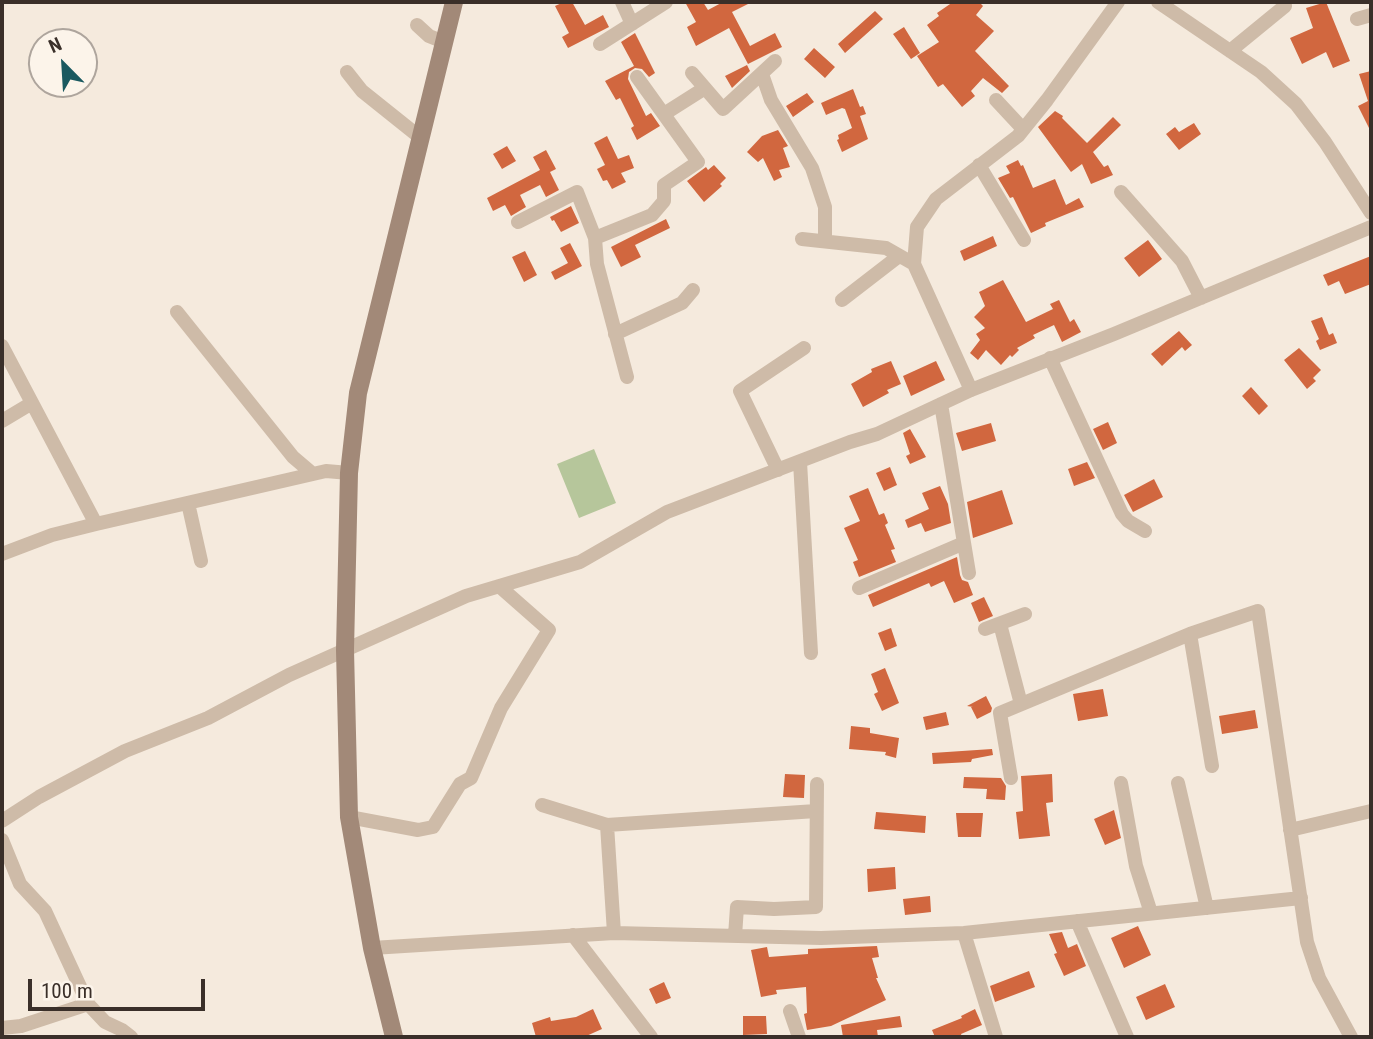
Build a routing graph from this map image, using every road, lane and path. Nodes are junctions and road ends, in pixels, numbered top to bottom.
1 (454, 2) edge
2 (622, 2) edge
3 (666, 2) edge
4 (1118, 2) edge
5 (1157, 2) edge
6 (1286, 6) dead end
7 (1371, 15) edge
8 (1357, 19) dead end
9 (632, 24) junction
10 (417, 25) dead end
11 (444, 41) junction
12 (600, 44) dead end
13 (1230, 51) junction
14 (775, 61) dead end
15 (347, 72) dead end
16 (692, 72) dead end
17 (762, 74) junction
18 (637, 77) dead end
19 (705, 88) junction
20 (996, 100) dead end
21 (663, 114) junction
22 (1023, 129) junction
23 (422, 139) junction
24 (979, 165) junction
25 (1121, 192) dead end
26 (1371, 213) edge
27 (518, 222) dead end
28 (1371, 227) edge
29 (595, 238) junction
30 (802, 239) dead end
31 (825, 240) junction
32 (1024, 240) dead end
33 (899, 256) junction
34 (914, 264) junction
35 (693, 290) dead end
36 (1201, 298) junction
37 (842, 300) dead end
38 (177, 312) dead end
39 (615, 334) junction
40 (2, 346) edge
41 (804, 348) dead end
42 (1050, 358) junction
43 (627, 377) dead end
44 (971, 390) junction
45 (32, 403) junction
46 (941, 404) junction
47 (2, 421) edge
48 (800, 462) junction
49 (778, 470) junction
50 (349, 473) junction
51 (313, 474) junction
52 (188, 503) junction
53 (96, 524) junction
54 (1145, 531) dead end
55 (964, 543) junction
56 (2, 554) edge
57 (201, 561) dead end
58 (969, 573) dead end
59 (499, 586) junction
60 (859, 588) dead end
61 (1025, 614) dead end
62 (1000, 624) junction
63 (985, 629) dead end
64 (1190, 634) junction
65 (345, 650) junction
66 (811, 653) dead end
67 (1021, 704) junction
68 (1212, 766) dead end
69 (1010, 778) dead end
70 (1121, 783) dead end
71 (1178, 783) dead end
72 (817, 784) dead end
73 (542, 805) dead end
74 (816, 811) junction
75 (1371, 811) edge
76 (349, 817) junction
77 (2, 821) edge
78 (607, 825) junction
79 (1290, 830) junction
80 (2, 840) edge
81 (1301, 898) junction
82 (1207, 908) junction
83 (1151, 914) junction
84 (1077, 921) junction
85 (614, 933) junction
86 (964, 933) junction
87 (573, 934) junction
88 (735, 936) junction
89 (372, 948) junction
90 (88, 1004) junction
91 (790, 1011) dead end
92 (2, 1028) edge
93 (131, 1037) edge
94 (394, 1037) edge
95 (651, 1037) edge
96 (800, 1037) edge
97 (996, 1037) edge
98 (1127, 1037) edge
99 (1351, 1037) edge

1 - 11 street
2 - 9 street
3 - 9 street
4 - 22 street
5 - 13 street
6 - 13 street
7 - 8 street
9 - 12 street
10 - 11 street
11 - 23 street
13 - 26 street
14 - 17 street
15 - 23 street
16 - 19 street
17 - 19 street
17 - 31 street
18 - 21 street
19 - 21 street
20 - 22 street
21 - 29 street
22 - 24 street
23 - 50 street
24 - 32 street
24 - 34 street
25 - 36 street
27 - 29 street
28 - 36 street
29 - 39 street
30 - 31 street
31 - 33 street
33 - 34 street
33 - 37 street
34 - 44 street
35 - 39 street
36 - 42 street
38 - 51 street
39 - 43 street
40 - 45 street
41 - 49 street
42 - 44 street
42 - 54 street
44 - 46 street
45 - 47 street
45 - 53 street
46 - 48 street
46 - 55 street
48 - 49 street
48 - 66 street
49 - 59 street
50 - 51 street
50 - 65 street
51 - 52 street
52 - 53 street
52 - 57 street
53 - 56 street
55 - 58 street
55 - 60 street
59 - 65 street
59 - 76 street
61 - 62 street
62 - 63 street
62 - 67 street
64 - 67 street
64 - 68 street
64 - 79 street
65 - 76 street
65 - 77 street
67 - 69 street
70 - 83 street
71 - 82 street
72 - 74 street
73 - 78 street
74 - 78 street
74 - 88 street
75 - 79 street
76 - 89 street
78 - 85 street
79 - 81 street
80 - 90 street
81 - 82 street
81 - 99 street
82 - 83 street
83 - 84 street
84 - 86 street
84 - 98 street
85 - 87 street
85 - 88 street
86 - 88 street
86 - 97 street
87 - 89 street
87 - 95 street
89 - 94 street
90 - 92 street
90 - 93 street
91 - 96 street

